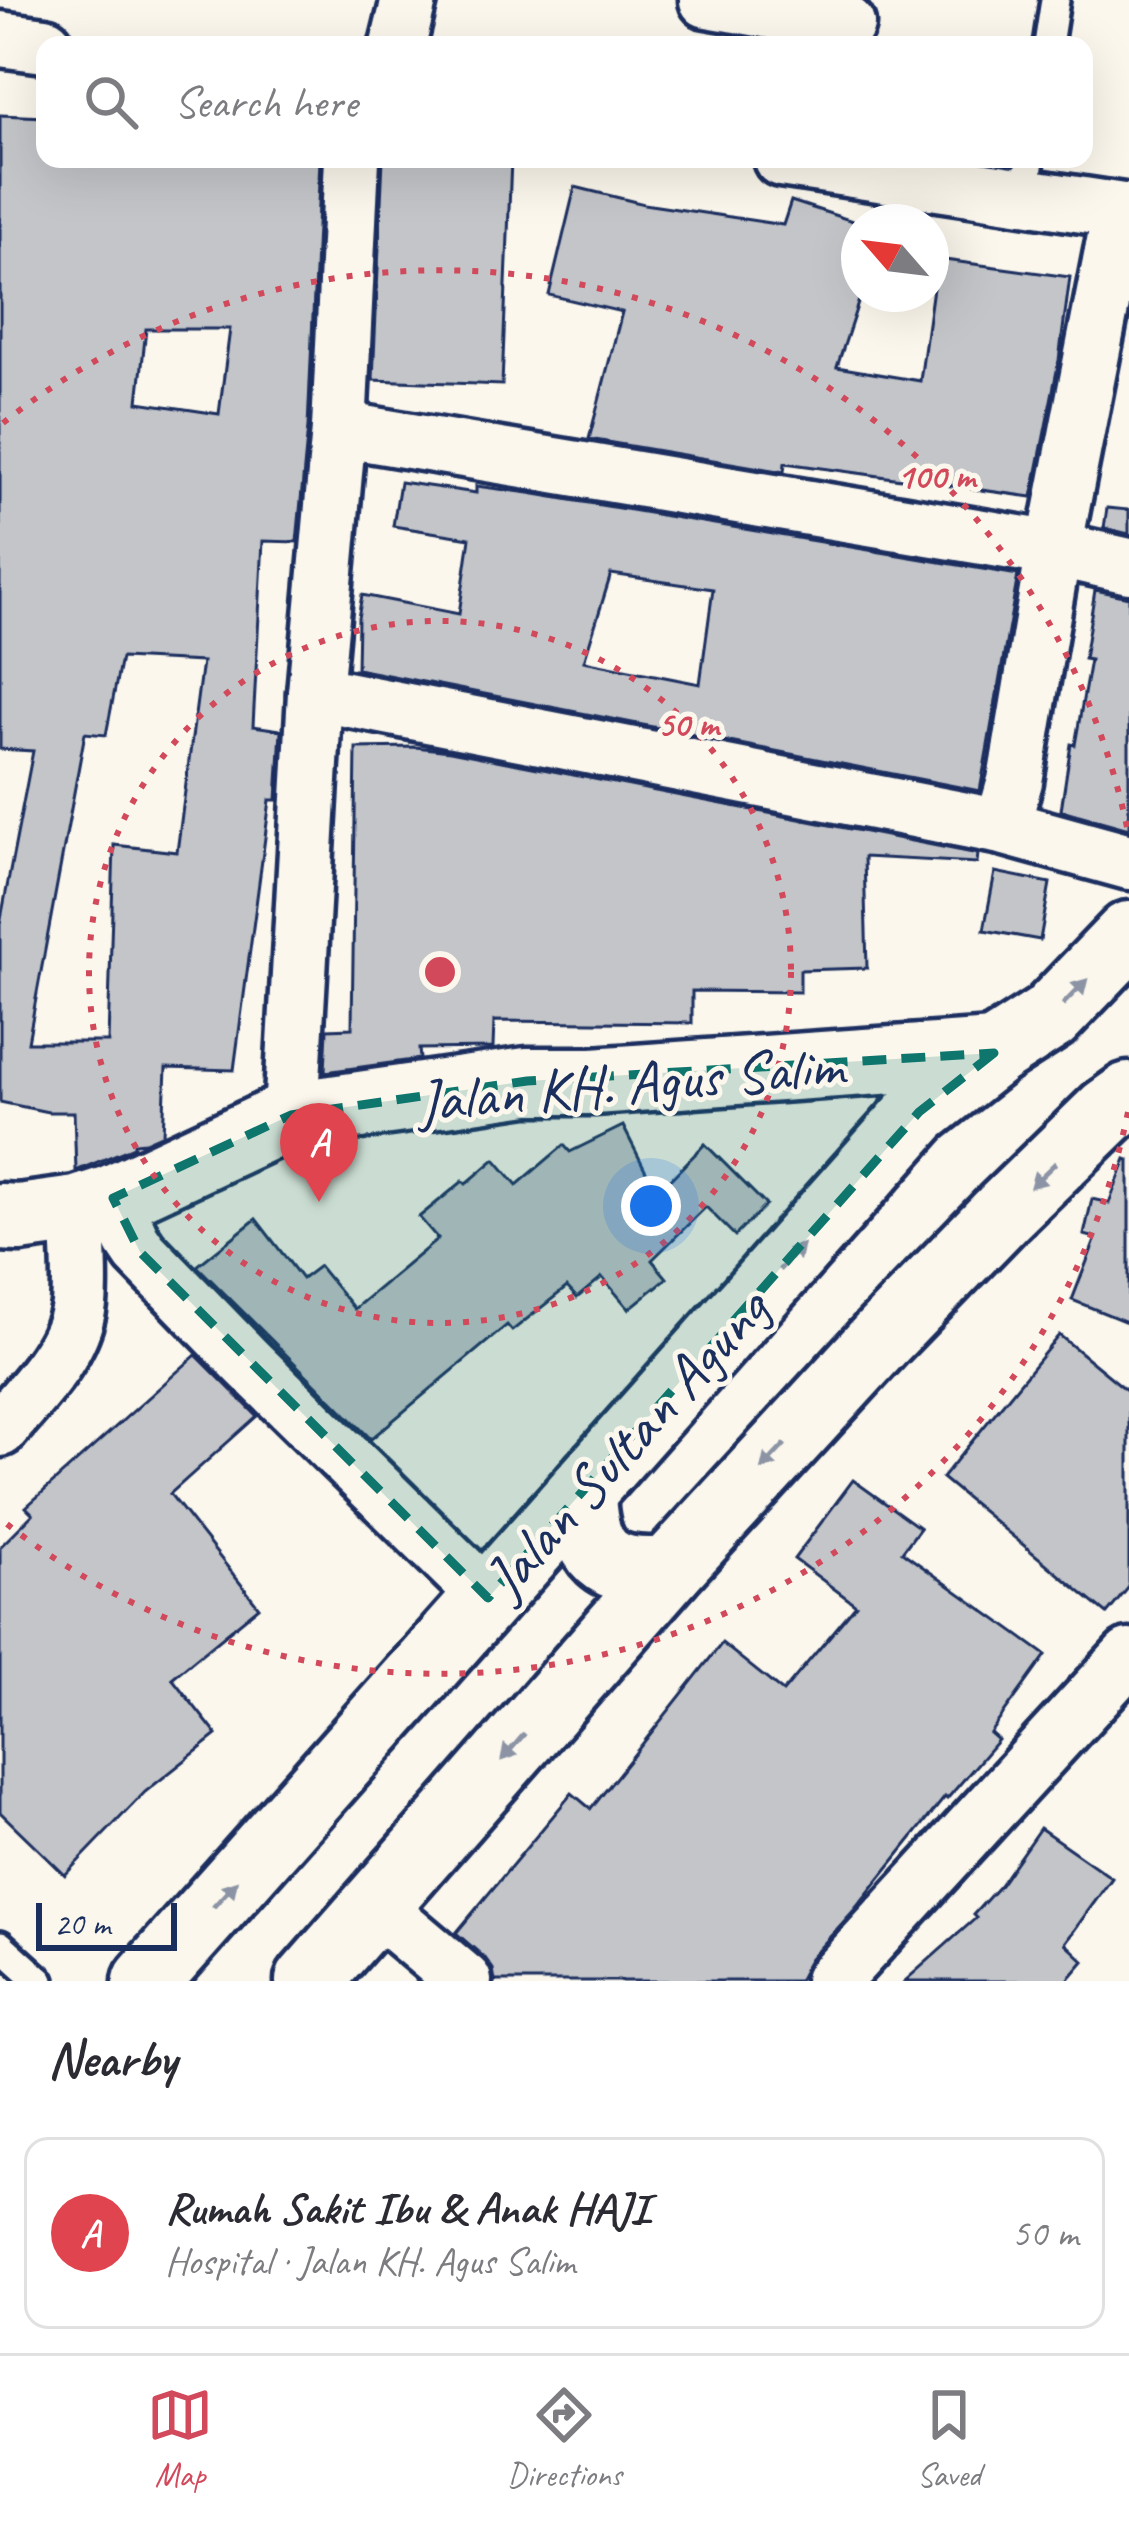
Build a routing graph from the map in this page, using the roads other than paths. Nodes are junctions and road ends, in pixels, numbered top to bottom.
1 (409, 0) edge
2 (444, 0) edge
3 (706, 0) edge
4 (1055, 0) edge
5 (847, 24) dead end
6 (400, 36) edge
7 (438, 36) edge
8 (1049, 36) edge
9 (0, 39) edge
10 (36, 44) edge
11 (352, 168) edge
12 (898, 168) edge
13 (1027, 178) edge
14 (1124, 211) edge
15 (339, 429) junction
16 (1054, 550) junction
17 (1129, 566) edge
18 (315, 693) junction
19 (1002, 827) junction
20 (1129, 862) edge
21 (1129, 934) edge
22 (994, 1053) junction
23 (1129, 1096) edge
24 (291, 1115) junction
25 (95, 1204) junction
26 (0, 1217) edge
27 (0, 1429) edge
28 (582, 1492) junction
29 (669, 1570) junction
30 (488, 1598) junction
31 (1129, 1657) edge
32 (374, 1905) junction
33 (0, 1945) edge
34 (40, 1981) edge
35 (147, 1981) edge
36 (309, 1981) edge
37 (464, 1981) edge
38 (832, 1981) edge

1 - 6 street
2 - 7 street
3 - 5 street
4 - 8 lane
9 - 10 street
11 - 15 street
12 - 13 street
13 - 14 street
14 - 16 street
15 - 16 street
15 - 18 street
16 - 17 street
16 - 19 street
18 - 19 street
18 - 24 street
19 - 20 street
22 -> 21 main road, Jalan Sultan Agung
22 - 24 main road, Jalan KH. Agus Salim
28 -> 22 main road, Jalan Sultan Agung
23 -> 29 main road, Jalan Sultan Agung
24 - 25 main road, Jalan KH. Agus Salim
25 - 26 main road, Jalan KH. Agus Salim
25 - 27 street
25 - 30 street
28 - 29 main road
28 - 30 main road, Jalan Sultan Agung
29 -> 32 main road, Jalan Sultan Agung
35 -> 30 main road, Jalan Sultan Agung
31 - 38 street
32 - 36 main road, Jalan Sultan Agung
32 - 37 street
33 - 34 lane

